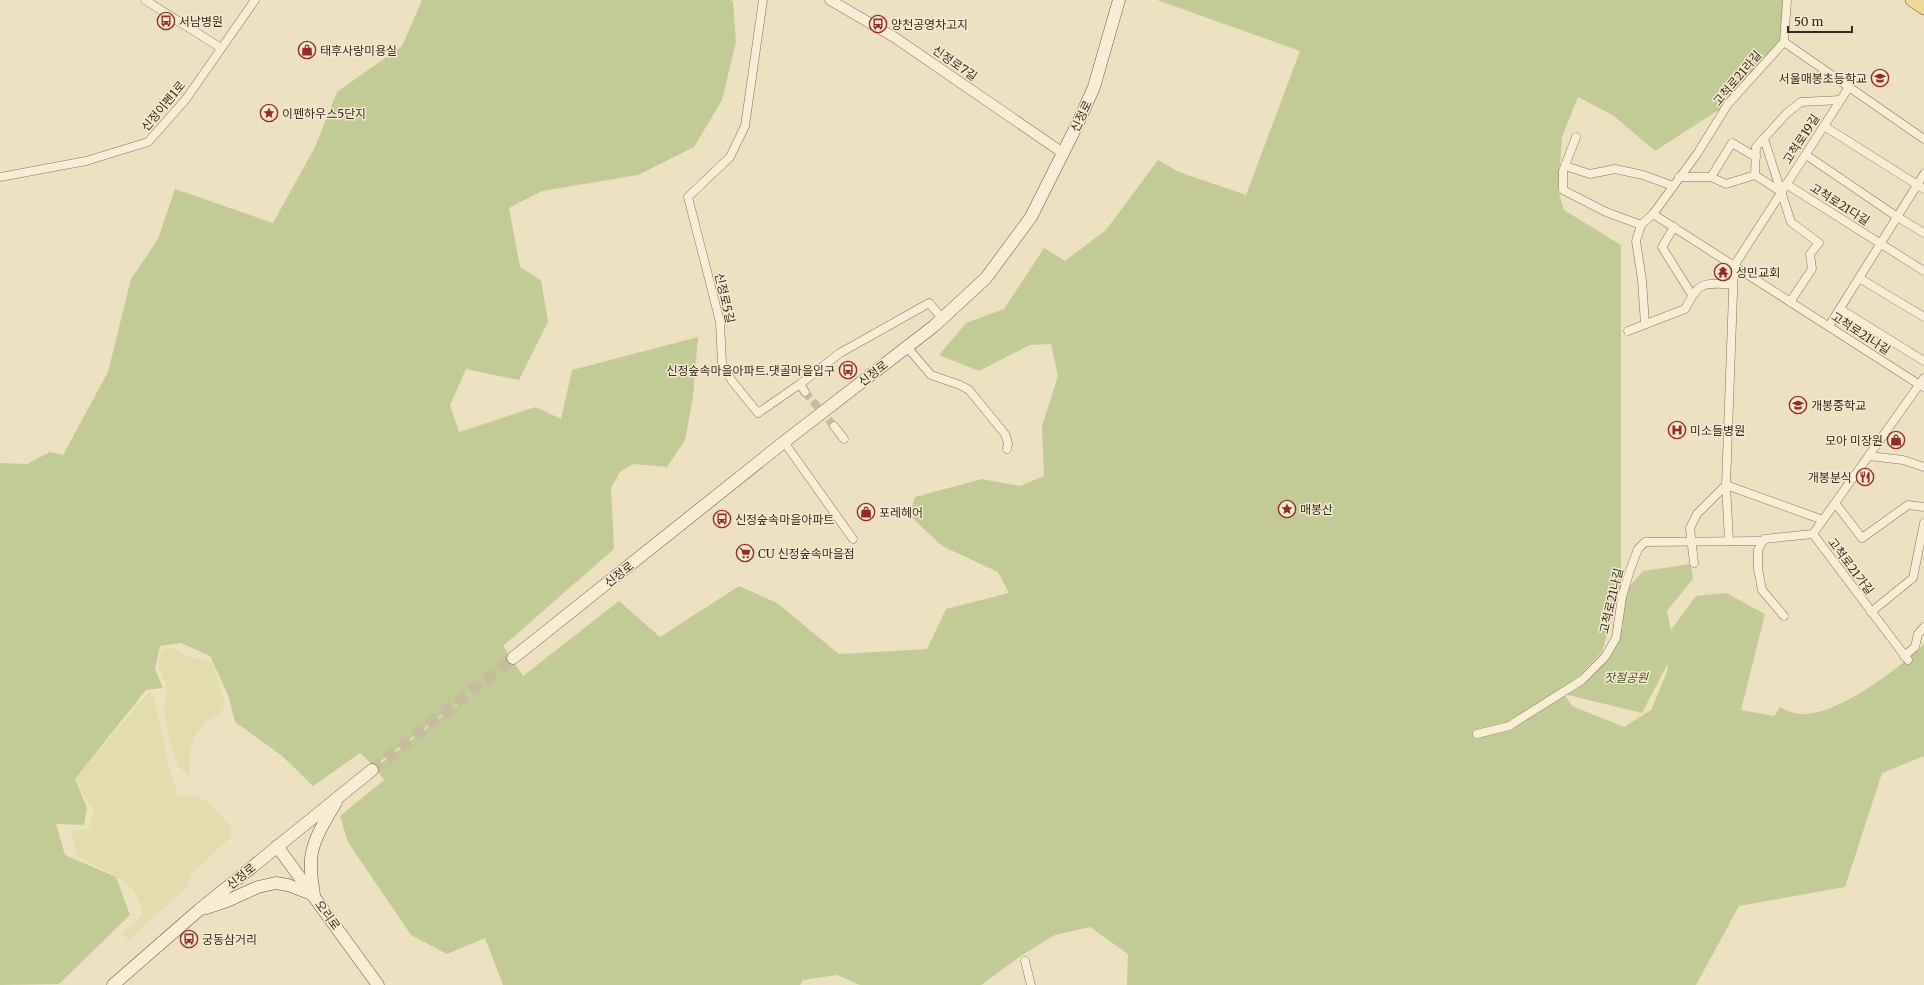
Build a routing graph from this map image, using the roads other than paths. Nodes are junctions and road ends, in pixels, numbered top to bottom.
1 (145, 0) edge
2 (255, 0) edge
3 (763, 0) edge
4 (830, 0) edge
5 (1120, 0) edge
6 (1787, 0) edge
7 (1912, 0) edge
8 (1924, 8) edge
9 (1784, 42) junction
10 (221, 48) junction
11 (1849, 87) junction
12 (1840, 100) junction
13 (1824, 126) junction
14 (1576, 136) dead end
15 (1764, 139) junction
16 (1924, 139) edge
17 (1063, 153) junction
18 (1806, 155) junction
19 (1756, 157) junction
20 (1565, 166) junction
21 (1924, 174) edge
22 (1755, 175) junction
23 (0, 177) edge
24 (1679, 177) junction
25 (1711, 177) junction
26 (1786, 184) junction
27 (1673, 186) junction
28 (1920, 187) edge
29 (1781, 192) junction
30 (1653, 214) junction
31 (1896, 216) junction
32 (1641, 225) junction
33 (1674, 227) junction
34 (1924, 233) edge
35 (1880, 244) junction
36 (1734, 266) junction
37 (1924, 271) edge
38 (1859, 278) junction
39 (1733, 284) junction
40 (1692, 295) junction
41 (1790, 302) junction
42 (1840, 309) junction
43 (1924, 316) edge
44 (943, 319) junction
45 (1645, 324) junction
46 (1829, 326) junction
47 (1628, 331) dead end
48 (907, 347) junction
49 (1924, 361) edge
50 (800, 384) junction
51 (1923, 384) edge
52 (805, 392) tunnel mouth
53 (834, 426) tunnel mouth
54 (844, 439) dead end
55 (784, 442) junction
56 (1006, 450) dead end
57 (1869, 456) junction
58 (1924, 467) edge
59 (1726, 485) junction
60 (1835, 503) junction
61 (1924, 507) edge
62 (1823, 520) junction
63 (1924, 523) edge
64 (1813, 534) junction
65 (853, 538) dead end
66 (1729, 541) junction
67 (1764, 541) junction
68 (1692, 542) junction
69 (1694, 563) dead end
70 (1871, 612) junction
71 (1784, 616) dead end
72 (1924, 627) edge
73 (513, 658) tunnel mouth
74 (1477, 734) dead end
75 (372, 770) tunnel mouth
76 (339, 797) junction
77 (277, 846) junction
78 (314, 895) junction
79 (199, 910) junction
80 (1024, 961) dead end
81 (112, 985) edge
82 (378, 985) edge
83 (1031, 985) edge

1 - 10 street
2 - 10 street, 신정이펜1로
3 - 50 street, 신정로5길
4 - 17 street, 신정로7길
5 - 17 main road, 신정로
6 - 9 street
7 - 8 main road
9 - 11 street
9 - 24 street, 고척로21라길
10 - 23 street, 신정이펜1로
11 - 12 street, 고척로19길
11 - 16 street
12 - 13 street, 고척로19길
12 - 15 street, 고척로19길
13 - 18 street, 고척로19길
13 - 28 street
14 - 20 street
15 - 19 street, 고척로19길
15 - 29 street, 고척로19길
17 - 44 main road, 신정로
18 - 26 street, 고척로19길
18 - 31 street
19 - 22 street, 고척로19길
19 - 25 street
20 - 27 street
20 - 32 street
21 - 28 street
22 - 25 street
22 - 29 street
24 - 25 street
24 - 27 street, 고척로21라길
26 - 29 street, 고척로19길
26 - 35 street, 고척로21다길
27 - 30 street, 고척로21라길
28 - 31 street
29 - 36 street, 고척로19길
29 - 41 street
30 - 32 street, 고척로21라길
30 - 33 street, 고척로21나길
31 - 34 street
31 - 35 street
32 - 45 street
33 - 36 street, 고척로21나길
33 - 40 street
35 - 37 street
35 - 38 street
36 - 39 street
36 - 41 street, 고척로21나길
38 - 42 street
38 - 43 street
39 - 40 street
39 - 59 street
40 - 45 street
41 - 46 street, 고척로21나길
42 - 46 street
42 - 49 street
44 - 48 main road, 신정로
44 - 50 street, 신정로5길
45 - 47 street
46 - 51 street, 고척로21나길
48 - 55 main road, 신정로
48 - 56 street
50 - 52 street
51 - 57 street, 고척로21나길
53 - 54 street
55 - 65 street
55 - 73 main road, 신정로
57 - 58 street
57 - 60 street, 고척로21나길
59 - 62 street
59 - 66 street
59 - 68 street
60 - 61 street
60 - 62 street, 고척로21나길
62 - 64 street, 고척로21나길
63 - 70 street, 고척로21가길
64 - 67 street, 고척로21나길
64 - 70 street, 고척로21가길
66 - 67 street, 고척로21나길
66 - 68 street, 고척로21나길
67 - 71 street
68 - 69 street
68 - 74 street, 고척로21나길
70 - 72 street, 고척로21가길
75 - 76 main road, 신정로
76 - 77 main road, 신정로
76 - 78 main road
77 - 78 main road, 오리로
77 - 79 main road, 신정로
78 - 79 main road
78 - 82 main road, 오리로
79 - 81 main road, 신정로
80 - 83 street

